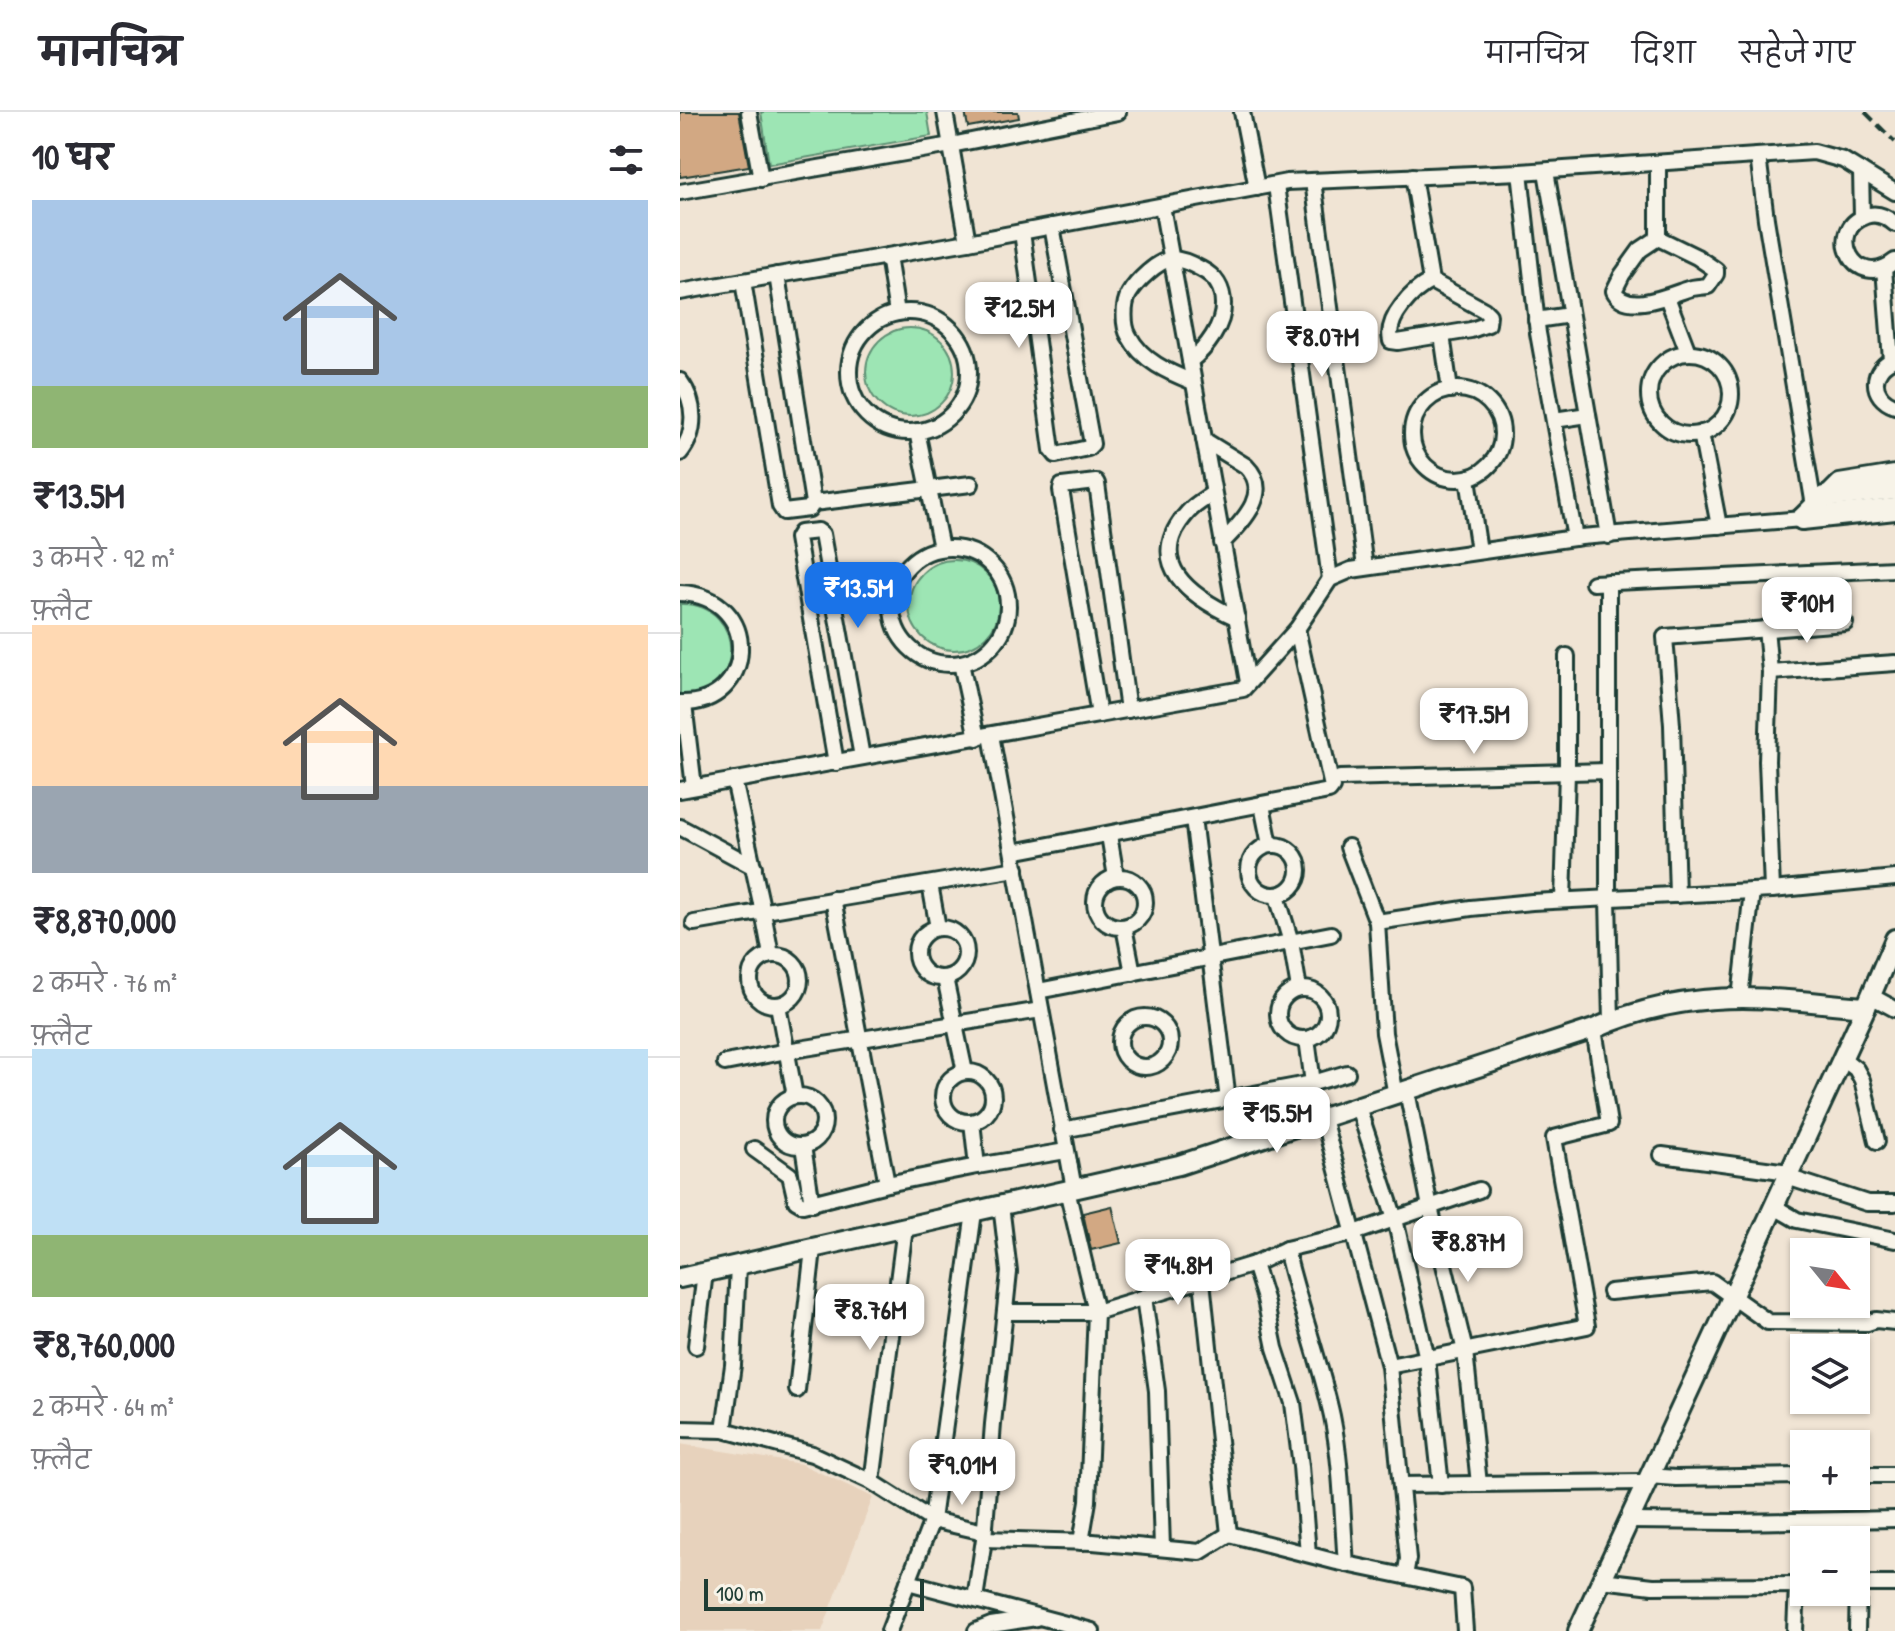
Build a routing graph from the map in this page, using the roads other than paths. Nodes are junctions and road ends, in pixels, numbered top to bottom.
1 (749, 112) edge
2 (945, 112) edge
3 (1118, 112) edge
4 (1242, 112) edge
5 (1050, 118) edge
6 (951, 145) junction
7 (1758, 156) junction
8 (1658, 163) junction
9 (1546, 171) junction
10 (1861, 171) junction
11 (1520, 172) junction
12 (1413, 176) junction
13 (761, 179) junction
14 (1313, 181) junction
15 (1276, 185) junction
16 (1257, 188) junction
17 (680, 192) edge
18 (1895, 192) edge
19 (1162, 206) junction
20 (1862, 217) junction
21 (1895, 224) edge
22 (1052, 226) junction
23 (1022, 232) junction
24 (1658, 238) junction
25 (968, 242) junction
26 (888, 256) junction
27 (1172, 259) junction
28 (1890, 265) edge
29 (777, 275) junction
30 (743, 281) junction
31 (1431, 281) junction
32 (681, 288) edge
33 (1667, 297) junction
34 (897, 313) junction
35 (1570, 315) junction
36 (1536, 320) junction
37 (1442, 335) junction
38 (1688, 352) junction
39 (1893, 359) edge
40 (1190, 361) junction
41 (680, 381) edge
42 (1193, 382) junction
43 (1450, 390) junction
44 (1895, 406) edge
45 (1588, 415) junction
46 (1554, 420) junction
47 (917, 431) junction
48 (1701, 433) junction
49 (1204, 440) junction
50 (680, 453) edge
51 (1895, 473) edge
52 (1468, 478) junction
53 (971, 484) dead end
54 (929, 489) junction
55 (1895, 489) edge
56 (1213, 493) junction
57 (813, 503) junction
58 (1813, 507) junction
59 (1895, 509) edge
60 (1719, 526) junction
61 (1609, 536) junction
62 (1575, 538) junction
63 (1222, 543) junction
64 (941, 548) junction
65 (1479, 551) junction
66 (1365, 567) junction
67 (1895, 569) edge
68 (1330, 579) junction
69 (680, 593) edge
70 (1237, 618) junction
71 (1845, 623) dead end
72 (1766, 628) junction
73 (1297, 629) junction
74 (1567, 656) dead end
75 (961, 663) junction
76 (1895, 663) edge
77 (1770, 672) junction
78 (1248, 682) junction
79 (682, 704) edge
80 (1128, 710) junction
81 (1099, 715) junction
82 (984, 736) junction
83 (862, 757) junction
84 (836, 763) junction
85 (1608, 771) junction
86 (1567, 772) junction
87 (1340, 778) dead end
88 (734, 780) junction
89 (687, 789) edge
90 (1262, 805) junction
91 (1193, 818) junction
92 (680, 827) edge
93 (1109, 835) junction
94 (1270, 845) junction
95 (1348, 847) dead end
96 (1013, 852) junction
97 (754, 867) junction
98 (1016, 869) junction
99 (1116, 877) junction
100 (1895, 878) edge
101 (930, 884) junction
102 (1772, 890) junction
103 (1752, 891) junction
104 (1677, 895) junction
105 (1277, 896) junction
106 (833, 899) junction
107 (1608, 899) junction
108 (1563, 900) junction
109 (763, 912) junction
110 (1377, 922) junction
111 (694, 923) dead end
112 (1124, 927) junction
113 (938, 928) junction
114 (1331, 934) dead end
115 (1895, 939) edge
116 (1291, 942) junction
117 (771, 955) junction
118 (1210, 958) junction
119 (1133, 973) junction
120 (945, 978) junction
121 (1299, 989) junction
122 (1038, 991) junction
123 (1740, 998) junction
124 (1868, 1001) junction
125 (778, 1005) junction
126 (1895, 1009) edge
127 (1041, 1010) junction
128 (954, 1024) junction
129 (1602, 1025) junction
130 (1307, 1039) junction
131 (860, 1041) junction
132 (787, 1051) junction
133 (1842, 1058) junction
134 (725, 1063) dead end
135 (965, 1072) junction
136 (1347, 1073) dead end
137 (1313, 1083) junction
138 (1402, 1093) junction
139 (795, 1096) junction
140 (1228, 1100) junction
141 (1358, 1107) junction
142 (1323, 1118) junction
143 (972, 1122) junction
144 (1062, 1130) junction
145 (1877, 1141) dead end
146 (803, 1146) junction
147 (754, 1149) dead end
148 (1066, 1151) junction
149 (1662, 1155) dead end
150 (977, 1166) junction
151 (1788, 1174) junction
152 (887, 1184) junction
153 (1071, 1190) junction
154 (1479, 1190) dead end
155 (1895, 1203) edge
156 (812, 1204) junction
157 (1001, 1205) junction
158 (1773, 1206) junction
159 (1430, 1207) junction
160 (974, 1212) junction
161 (1395, 1219) junction
162 (905, 1227) junction
163 (1354, 1233) junction
164 (1895, 1240) edge
165 (813, 1249) junction
166 (1286, 1249) junction
167 (1254, 1264) junction
168 (738, 1266) junction
169 (705, 1272) junction
170 (680, 1278) edge
171 (1202, 1281) junction
172 (1610, 1292) dead end
173 (1732, 1295) junction
174 (1144, 1297) junction
175 (1005, 1312) junction
176 (1096, 1312) junction
177 (1895, 1322) edge
178 (696, 1346) dead end
179 (1465, 1351) junction
180 (1427, 1359) junction
181 (1389, 1366) junction
182 (797, 1390) dead end
183 (680, 1429) edge
184 (724, 1430) junction
185 (1870, 1475) edge
186 (1895, 1475) edge
187 (1790, 1476) edge
188 (1647, 1479) junction
189 (872, 1482) junction
190 (1479, 1484) junction
191 (1401, 1485) junction
192 (1441, 1485) junction
193 (1895, 1519) edge
194 (932, 1520) junction
195 (1628, 1521) junction
196 (1229, 1534) junction
197 (984, 1535) junction
198 (1081, 1542) junction
199 (1162, 1548) junction
200 (1308, 1554) junction
201 (1346, 1564) junction
202 (1405, 1576) junction
203 (1601, 1580) junction
204 (908, 1582) junction
205 (1870, 1584) edge
206 (1895, 1584) edge
207 (1790, 1585) edge
208 (975, 1599) junction
209 (1798, 1606) edge
210 (1857, 1606) edge
211 (1040, 1617) junction
212 (889, 1631) edge
213 (976, 1631) edge
214 (1092, 1631) edge
215 (1465, 1631) edge
216 (1578, 1631) edge
217 (1795, 1631) edge
218 (1857, 1631) edge

1 - 13 street
2 - 6 street
3 - 5 street
4 - 16 street
5 - 6 street
6 - 13 street
6 - 25 street
7 - 8 street
7 - 10 street
7 - 58 street
8 - 9 street
8 - 24 street
9 - 11 street
9 - 35 street
10 - 18 street
10 - 20 street
11 - 12 street
11 - 36 street
12 - 14 street
12 - 31 street
13 - 17 street
14 - 15 street
14 - 66 street
15 - 16 street
15 - 68 street
16 - 19 street
19 - 22 street
19 - 27 street
20 - 21 street
20 - 28 street
22 - 23 street
22 - 23 street
23 - 25 street
24 - 33 street
24 - 33 street
25 - 26 street
26 - 29 street
26 - 34 street
27 - 40 street
27 - 40 street
27 - 42 street
28 - 39 street
29 - 30 street
29 - 57 street
30 - 32 street
30 - 57 street
31 - 37 street
31 - 37 street
33 - 38 street
34 - 47 street
34 - 47 street
35 - 36 street
35 - 45 street
36 - 46 street
37 - 43 street
38 - 48 street
38 - 48 street
39 - 44 street
40 - 42 street
41 - 50 street
42 - 49 street
43 - 52 street
43 - 52 street
45 - 46 street
45 - 61 street
46 - 62 street
47 - 54 street
48 - 60 street
49 - 56 street
49 - 63 street
51 - 58 street
52 - 65 street
53 - 54 street
54 - 57 street
54 - 64 street
55 - 58 main road
56 - 63 street
56 - 70 street
58 - 59 main road
58 - 60 street
60 - 61 street
61 - 62 street
62 - 65 street
63 - 70 street
64 - 75 street
64 - 75 street
65 - 66 street
66 - 68 street
67 - 85 street
68 - 73 street
69 - 79 street
70 - 78 street
71 - 72 street
72 - 77 street
72 - 104 street
73 - 78 street
73 - 90 street
74 - 86 street
75 - 82 street
76 - 77 street
77 - 102 street
78 - 80 street
79 - 89 street
80 - 81 street
80 - 81 street
81 - 82 street
82 - 83 street
82 - 96 street
83 - 84 street
83 - 84 street
84 - 88 street
85 - 86 street
85 - 107 street
86 - 87 street
86 - 108 street
88 - 89 street
88 - 97 street
90 - 91 street
90 - 94 street
91 - 93 street
91 - 118 street
92 - 97 street
93 - 96 street
93 - 99 street
94 - 105 street
94 - 105 street
95 - 110 street
96 - 98 street
97 - 109 street
98 - 101 street
98 - 122 street
99 - 112 street
99 - 112 street
100 - 102 street
101 - 106 street
101 - 113 street
102 - 103 street
103 - 104 street
103 - 123 street
104 - 107 street
105 - 116 street
106 - 109 street
106 - 131 street
107 - 108 street
107 - 129 street
108 - 110 street
109 - 111 street
109 - 117 street
110 - 138 street
112 - 119 street
113 - 120 street
113 - 120 street
114 - 116 street
115 - 124 street
116 - 118 street
116 - 121 street
117 - 125 street
117 - 125 street
118 - 119 street
118 - 140 street
119 - 122 street
120 - 128 street
121 - 130 street
121 - 130 street
122 - 127 street
123 - 124 street
123 - 129 street
124 - 126 street
124 - 133 street
125 - 132 street
127 - 128 street
127 - 144 street
128 - 131 street
128 - 135 street
129 - 138 street
129 - 179 street
130 - 137 street
131 - 132 street
131 - 152 street
132 - 134 street
132 - 139 street
133 - 145 street
133 - 151 street
135 - 143 street
135 - 143 street
136 - 137 street
137 - 140 street
138 - 141 street
138 - 159 street
139 - 146 street
139 - 146 street
140 - 144 street
141 - 142 street
141 - 161 street
142 - 153 street
142 - 163 street
143 - 150 street
144 - 148 street
146 - 156 street
147 - 156 street
148 - 150 street
148 - 153 street
149 - 151 street
150 - 152 street
151 - 155 street
151 - 158 street
152 - 156 street
153 - 157 street
153 - 176 street
154 - 159 street
157 - 160 street
157 - 175 street
158 - 164 street
158 - 173 street
159 - 161 street
159 - 179 street
160 - 162 street
160 - 194 street
161 - 163 street
161 - 180 street
162 - 165 street
162 - 189 street
163 - 166 street
163 - 181 street
165 - 168 street
165 - 182 street
166 - 167 street
166 - 201 street
167 - 171 street
167 - 200 street
168 - 169 street
168 - 184 street
169 - 170 street
169 - 178 street
171 - 174 street
171 - 196 street
172 - 173 street
173 - 177 street
173 - 188 street
174 - 176 street
174 - 199 street
175 - 176 street
175 - 197 street
176 - 198 street
179 - 180 street
179 - 190 street
180 - 181 street
180 - 192 street
181 - 191 street
183 - 184 street
184 - 189 street
185 - 186 street
187 - 188 street
188 - 190 street
188 - 195 street
189 - 194 street
190 - 192 street
191 - 192 street
191 - 202 street
193 - 195 street
194 - 197 street
194 - 204 street
195 - 203 street
196 - 199 street
196 - 200 street
197 - 198 street
197 - 208 street
198 - 199 street
200 - 201 street
201 - 202 street
202 - 215 street
203 - 207 street
203 - 216 street
204 - 208 street
204 - 212 street
205 - 206 street
208 - 211 street
209 - 217 street
210 - 218 street
211 - 213 street
211 - 214 street

